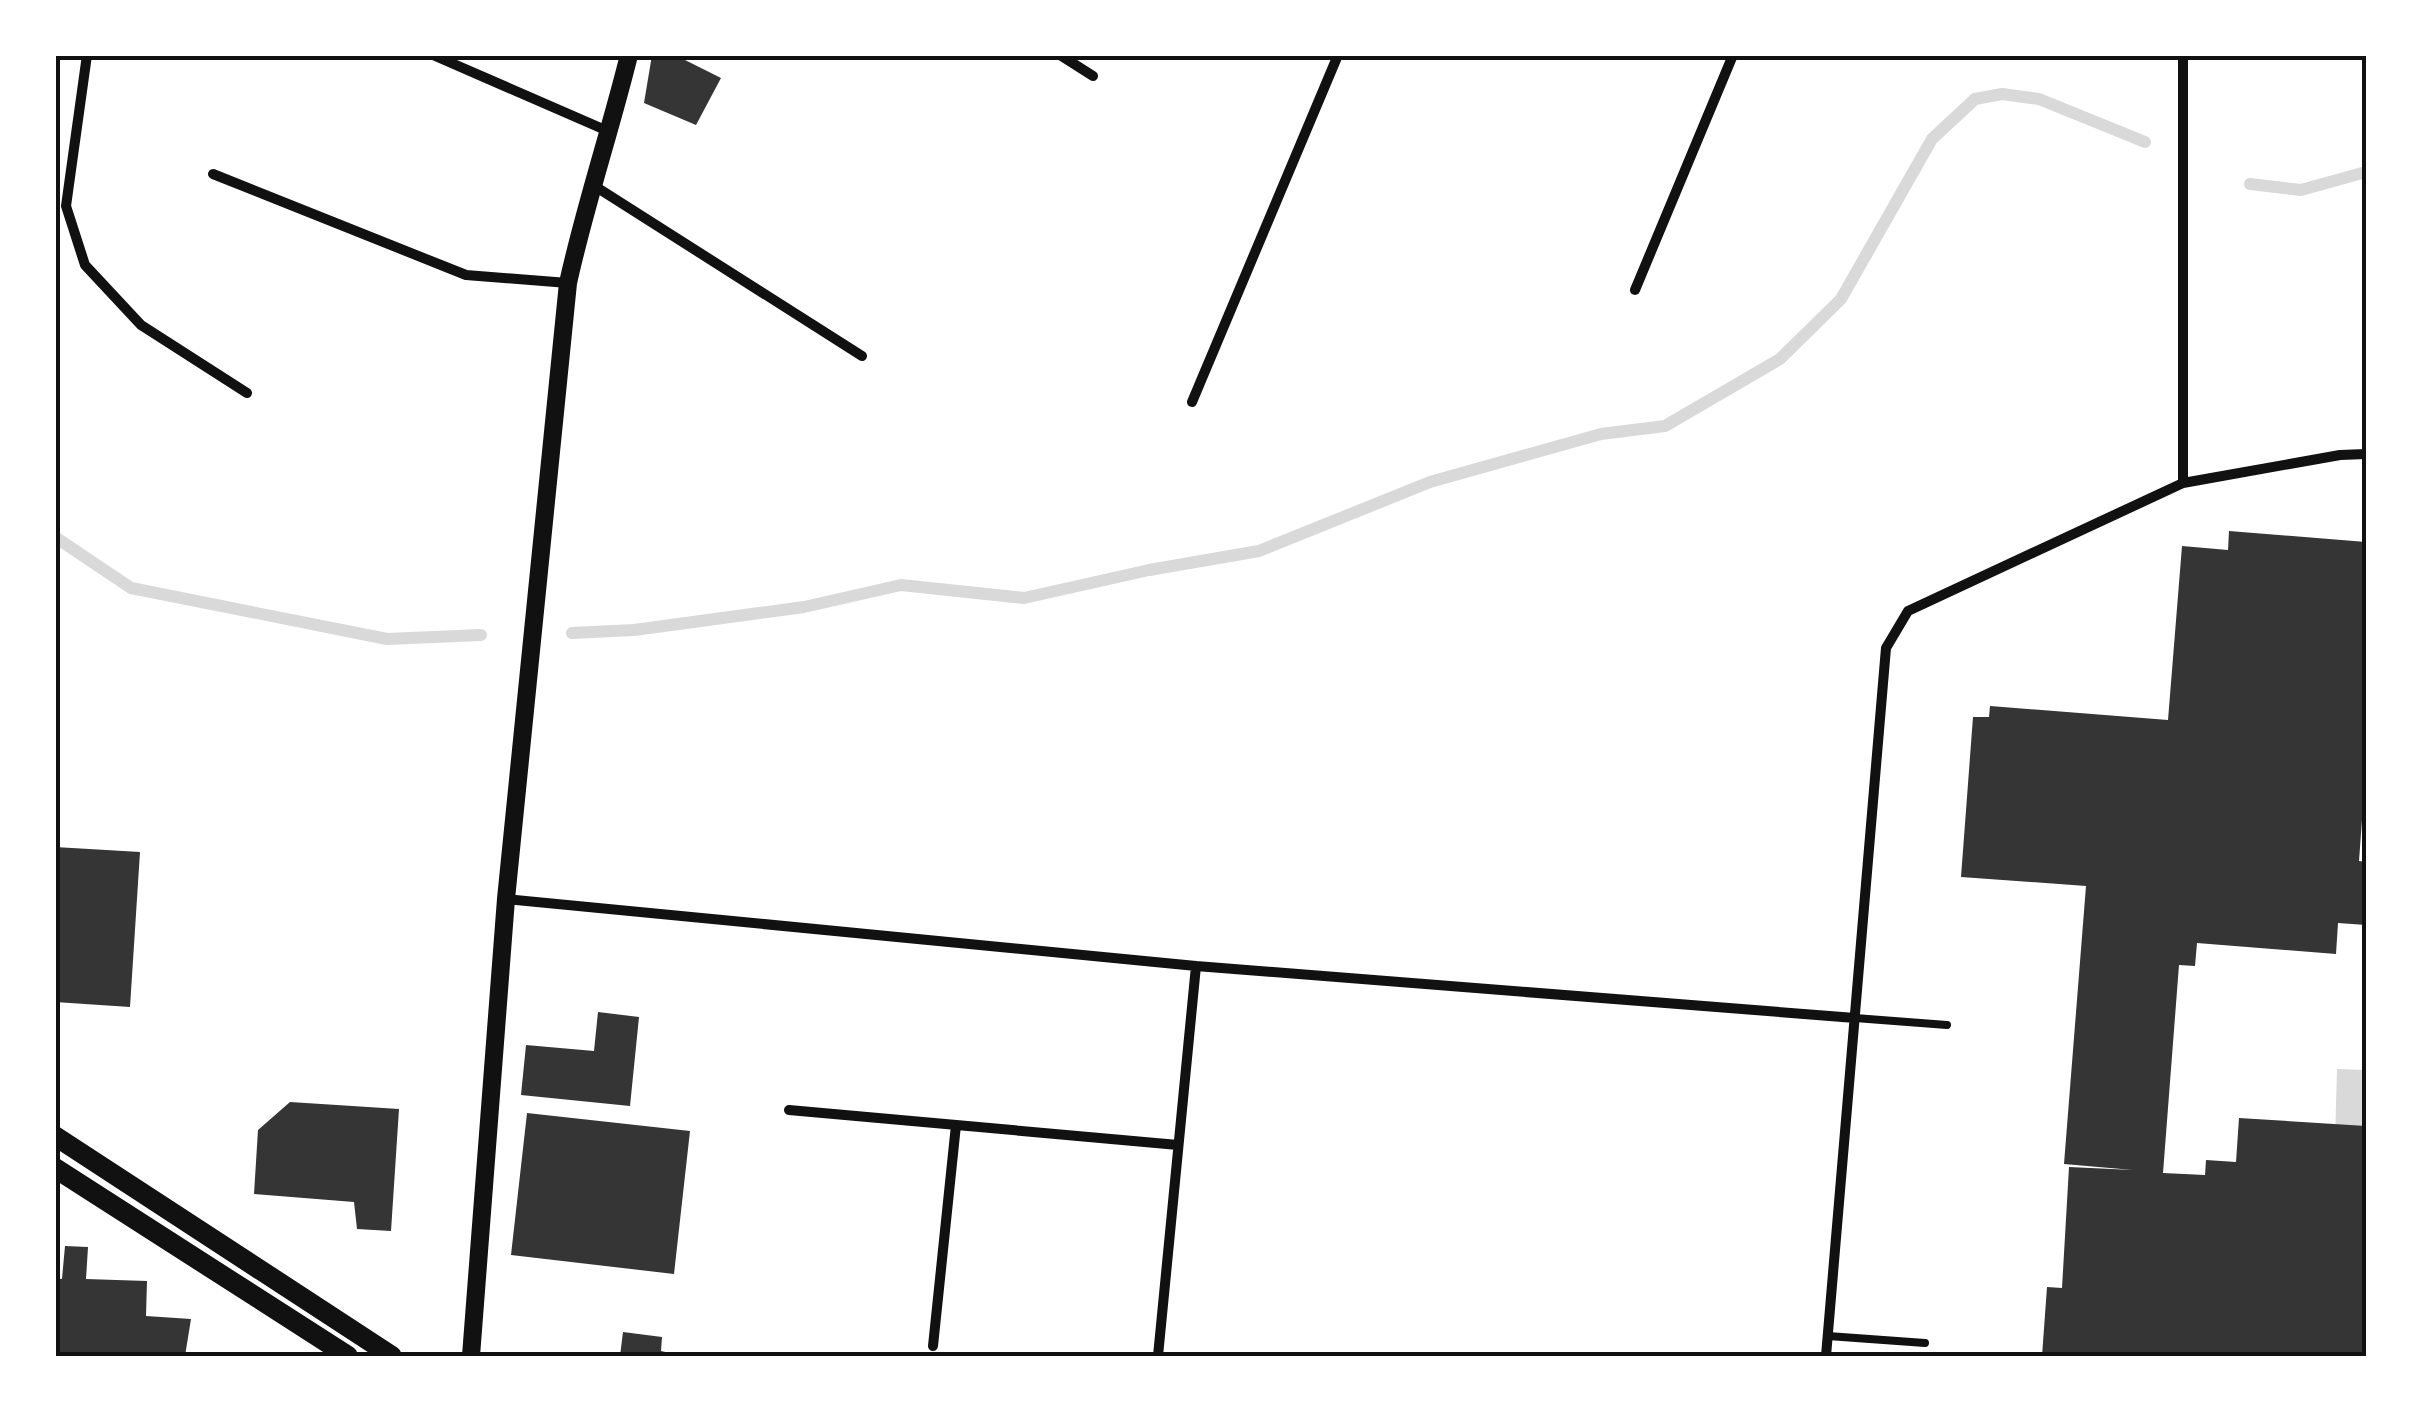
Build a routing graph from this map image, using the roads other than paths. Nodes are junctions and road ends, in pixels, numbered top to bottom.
1 (87, 55) edge
2 (433, 55) edge
3 (629, 55) edge
4 (1060, 55) edge
5 (1338, 55) edge
6 (1734, 55) edge
7 (2184, 55) edge
8 (1093, 76) dead end
9 (610, 132) junction
10 (213, 174) dead end
11 (591, 183) junction
12 (568, 284) junction
13 (1635, 290) dead end
14 (862, 356) dead end
15 (248, 393) dead end
16 (1192, 402) dead end
17 (2366, 454) edge
18 (2184, 483) junction
19 (506, 900) junction
20 (1196, 966) junction
21 (1855, 1018) junction
22 (1947, 1026) dead end
23 (790, 1110) dead end
24 (956, 1125) junction
25 (55, 1136) edge
26 (1178, 1145) junction
27 (55, 1168) edge
28 (1828, 1336) junction
29 (1925, 1343) dead end
30 (933, 1346) dead end
31 (348, 1356) edge
32 (392, 1356) edge
33 (471, 1356) edge
34 (1158, 1356) edge
35 (1826, 1356) edge

1 - 15 street
2 - 9 street
3 - 9 street
4 - 8 street
5 - 16 street
6 - 13 street
7 - 18 street
9 - 11 street
10 - 12 street
11 - 12 street
11 - 14 street
12 - 19 street
17 - 18 street
18 - 21 street
19 - 20 street
19 - 33 street
20 - 21 street
20 - 26 street
21 - 22 lane
21 - 28 street
23 - 24 street
24 - 26 street
24 - 30 street
25 - 32 main road
26 - 34 street
27 - 31 main road
28 - 29 lane
28 - 35 street

